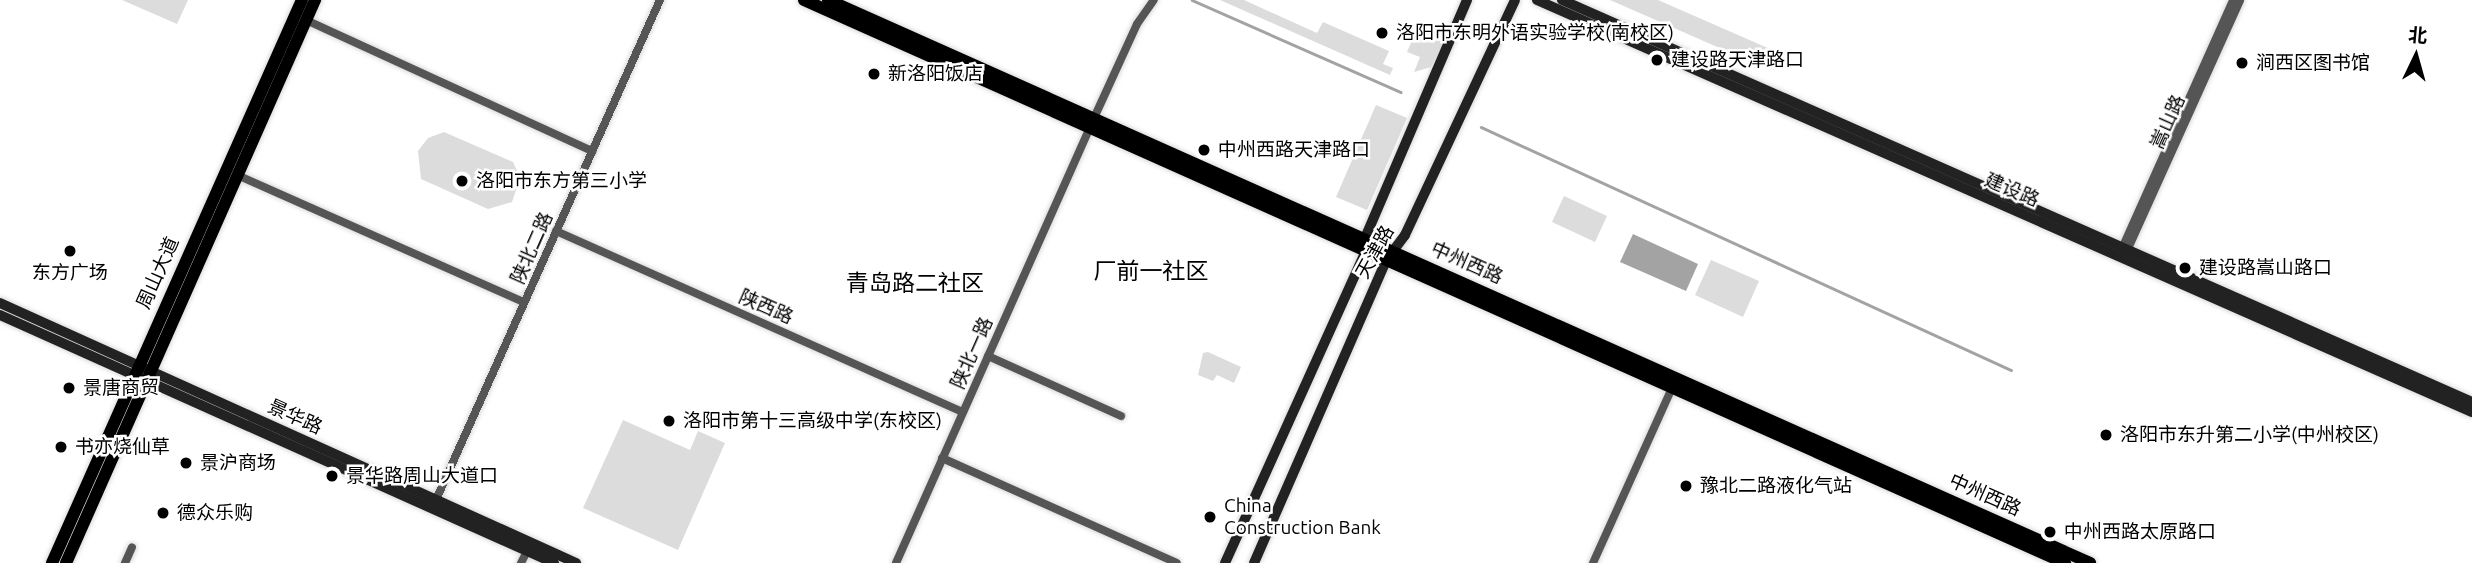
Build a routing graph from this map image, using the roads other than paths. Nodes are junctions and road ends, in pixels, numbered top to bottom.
1 (302, 0) edge
2 (315, 0) edge
3 (660, 0) edge
4 (804, 0) edge
5 (828, 0) edge
6 (1468, 0) edge
7 (1516, 0) edge
8 (1537, 0) edge
9 (1562, 0) edge
10 (2233, 0) edge
11 (2240, 0) edge
12 (1153, 1) edge
13 (306, 20) junction
14 (1092, 122) junction
15 (592, 152) junction
16 (237, 175) junction
17 (556, 231) junction
18 (1366, 244) junction
19 (2124, 251) junction
20 (1392, 256) junction
21 (524, 302) junction
22 (0, 303) edge
23 (0, 315) edge
24 (988, 356) junction
25 (135, 369) junction
26 (148, 375) junction
27 (1674, 383) junction
28 (2472, 402) edge
29 (962, 412) junction
30 (2472, 412) edge
31 (1121, 416) dead end
32 (942, 458) junction
33 (434, 504) junction
34 (132, 547) dead end
35 (527, 551) junction
36 (2065, 560) edge
37 (52, 563) edge
38 (65, 563) edge
39 (125, 563) edge
40 (521, 563) edge
41 (555, 563) edge
42 (576, 563) edge
43 (897, 563) edge
44 (1177, 563) edge
45 (1225, 563) edge
46 (1255, 563) edge
47 (1593, 563) edge
48 (2090, 563) edge

1 - 25 main road, 周山大道
2 - 13 main road, 周山大道
3 - 15 street, 陕北二路
4 - 14 main road, 中州西路
5 - 14 main road, 中州西路
6 - 18 main road, 天津路
7 - 20 main road, 天津路
8 - 19 main road, 建设路
9 - 19 main road, 建设路
10 - 19 street, 嵩山路
11 - 19 street, 嵩山路
12 - 14 street, 陕北一路
13 - 15 street
13 - 16 main road, 周山大道
14 - 18 main road, 中州西路
14 - 24 street, 陕北一路
15 - 17 street, 陕北二路
16 - 21 street
16 - 26 main road, 周山大道
17 - 21 street, 陕北二路
17 - 29 street, 陕西路
18 - 20 main road, 中州西路
18 - 45 main road, 天津路
19 - 28 main road, 建设路
19 - 30 main road, 建设路
20 - 27 main road, 中州西路
20 - 46 main road, 天津路
21 - 33 street, 陕北二路
22 - 25 main road, 景华路
23 - 25 main road, 景华路
24 - 29 street, 陕北一路
24 - 31 street
25 - 26 main road, 景华路
25 - 37 main road, 周山大道
26 - 33 main road, 景华路
26 - 38 main road, 周山大道
27 - 36 main road, 中州西路
27 - 47 street
29 - 32 street, 陕北一路
32 - 43 street, 陕北一路
32 - 44 street
33 - 35 main road, 景华路
33 - 42 main road, 景华路
34 - 39 street
35 - 40 street
35 - 41 main road, 景华路
36 - 48 main road, 中州西路

